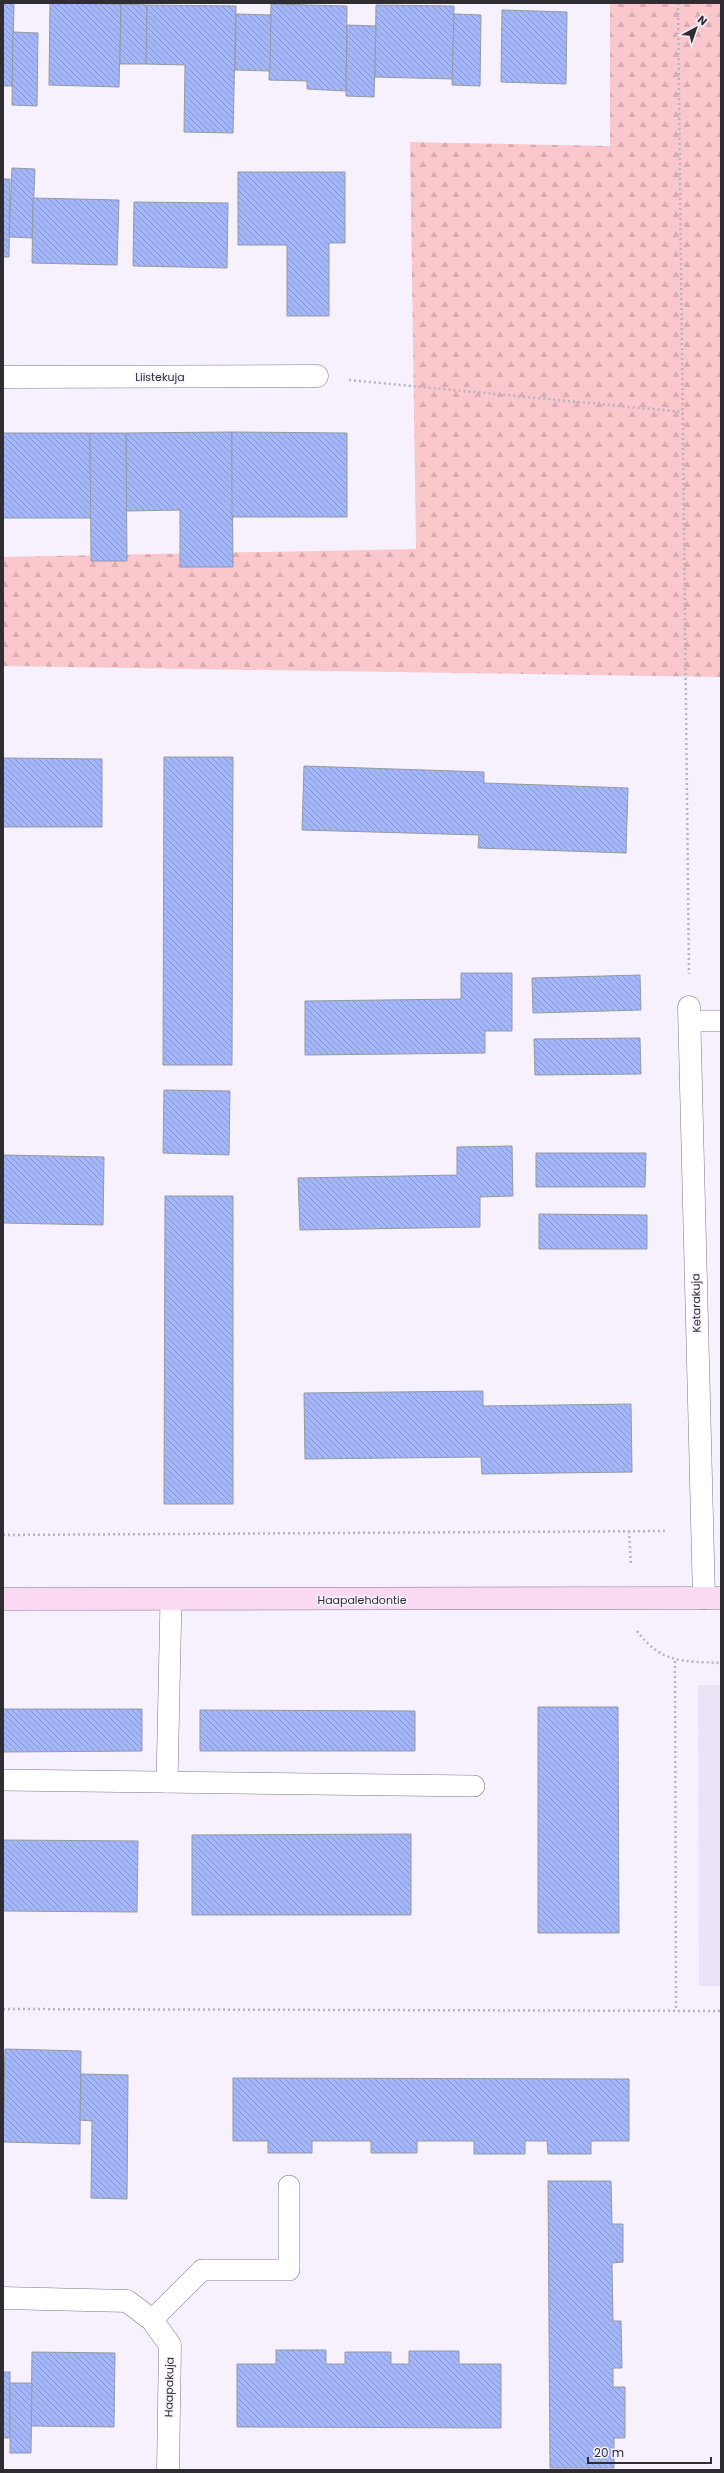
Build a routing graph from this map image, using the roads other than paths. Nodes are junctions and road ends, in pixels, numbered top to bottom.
1 (317, 376) road end
2 (3, 377) edge
3 (689, 1014) joint
4 (721, 1021) edge
5 (712, 1598) edge
6 (3, 1599) edge
7 (171, 1600) junction
8 (3, 1780) edge
9 (167, 1782) junction
10 (474, 1786) dead end
11 (290, 2186) dead end
12 (3, 2298) edge
13 (152, 2320) junction
14 (168, 2470) edge

1 - 2 street, Liistekuja
3 - 4 lane
3 - 5 street, Ketarakuja
5 - 7 street, Haapalehdontie
6 - 7 street, Haapalehdontie
7 - 9 lane
8 - 9 lane
9 - 10 lane
11 - 13 lane
12 - 13 street, Haapakuja
13 - 14 street, Haapakuja

